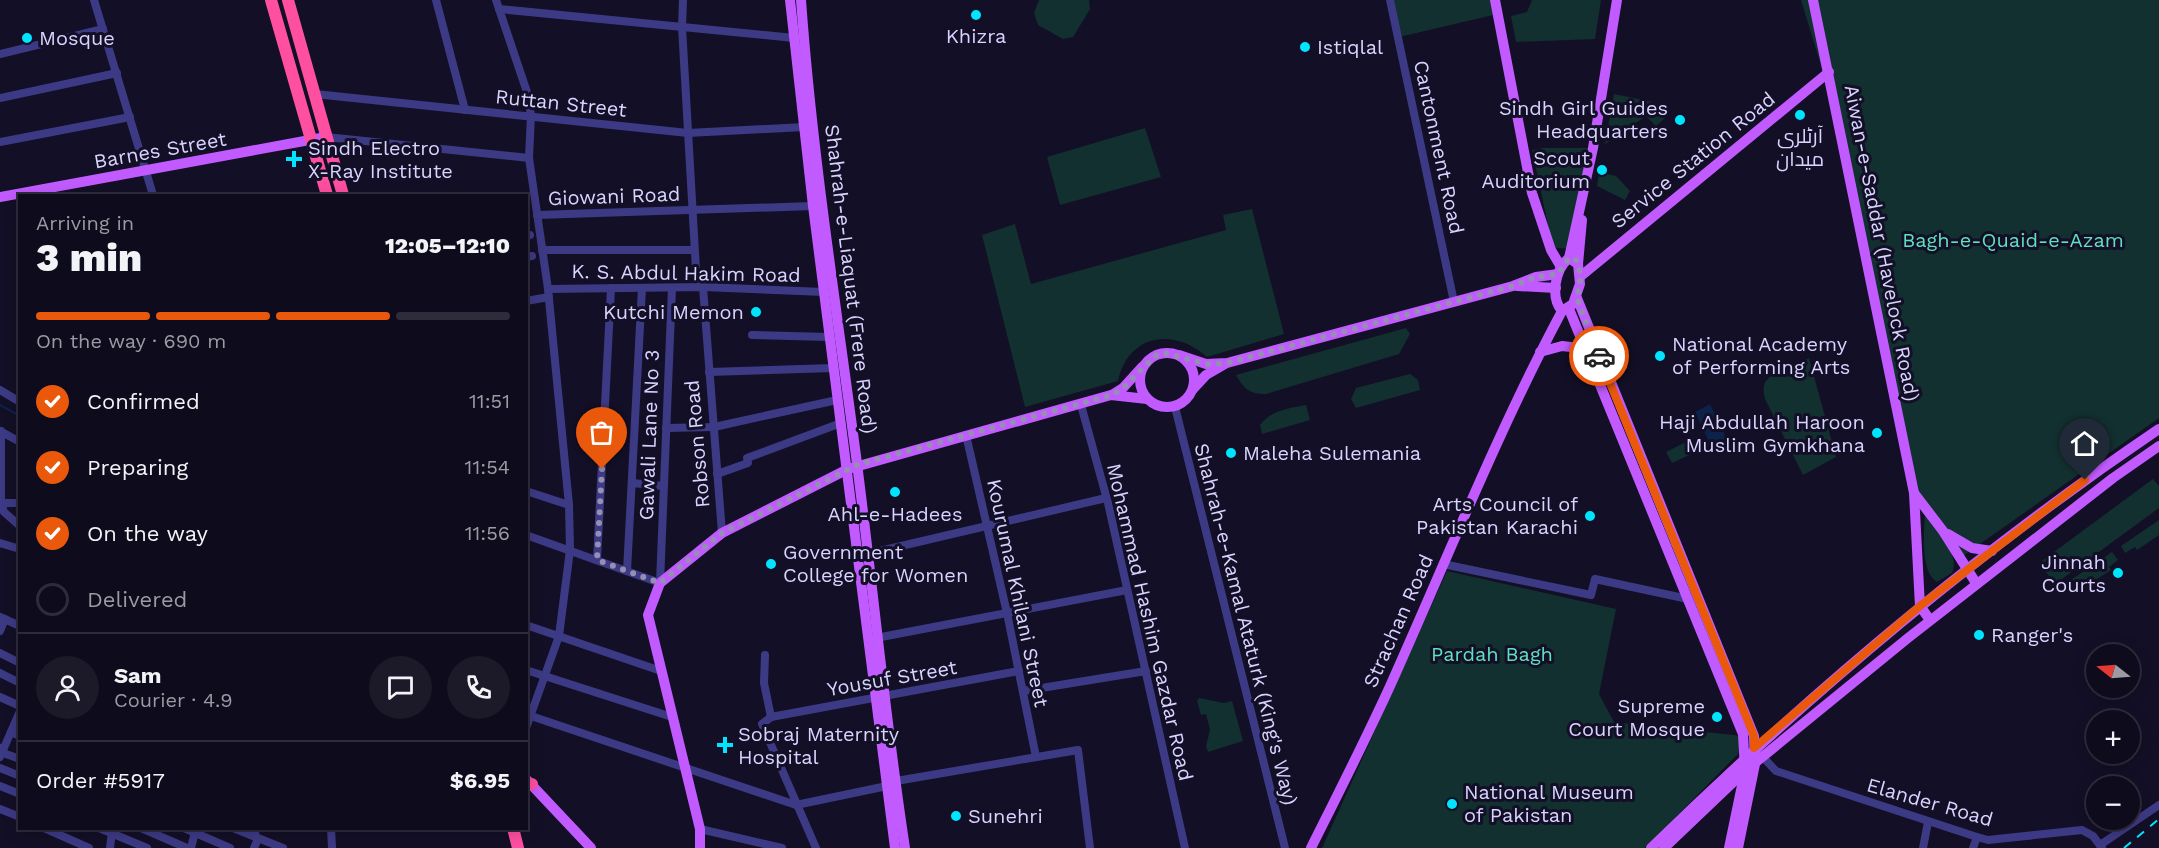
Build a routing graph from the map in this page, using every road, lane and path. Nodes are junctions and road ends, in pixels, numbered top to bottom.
1 (94, 0) edge
2 (271, 0) edge
3 (288, 0) edge
4 (436, 0) edge
5 (683, 0) edge
6 (790, 0) edge
7 (801, 0) edge
8 (1390, 0) edge
9 (1495, 0) edge
10 (1617, 0) edge
11 (1813, 0) edge
12 (498, 4) edge
13 (682, 27) junction
14 (103, 29) junction
15 (794, 38) junction
16 (0, 54) edge
17 (1829, 72) junction
18 (117, 73) junction
19 (315, 94) junction
20 (0, 98) edge
21 (465, 110) junction
22 (531, 115) junction
23 (130, 117) junction
24 (804, 127) junction
25 (688, 133) junction
26 (326, 136) junction
27 (311, 140) junction
28 (0, 142) edge
29 (529, 158) junction
30 (147, 172) junction
31 (153, 194) edge
32 (327, 194) edge
33 (343, 194) edge
34 (0, 197) edge
35 (813, 206) junction
36 (533, 210) edge
37 (692, 210) junction
38 (694, 249) junction
39 (543, 250) junction
40 (1574, 261) junction
41 (1559, 271) junction
42 (1581, 276) junction
43 (1513, 286) junction
44 (700, 287) junction
45 (611, 288) junction
46 (642, 288) junction
47 (672, 288) junction
48 (1556, 288) junction
49 (824, 292) junction
50 (549, 293) junction
51 (1577, 298) junction
52 (528, 300) edge
53 (1455, 302) junction
54 (1566, 310) junction
55 (752, 335) dead end
56 (829, 337) junction
57 (1588, 349) junction
58 (1540, 352) junction
59 (1179, 355) junction
60 (1227, 363) junction
61 (1145, 364) junction
62 (833, 368) junction
63 (709, 372) junction
64 (1193, 389) junction
65 (0, 390) edge
66 (1112, 395) junction
67 (18, 399) edge
68 (1147, 399) junction
69 (837, 400) junction
70 (1082, 405) junction
71 (1174, 407) junction
72 (841, 423) junction
73 (714, 427) junction
74 (666, 428) junction
75 (2159, 429) edge
76 (0, 431) edge
77 (966, 435) junction
78 (18, 441) edge
79 (0, 444) edge
80 (2159, 446) edge
81 (852, 467) junction
82 (0, 468) edge
83 (717, 474) junction
84 (632, 483) junction
85 (664, 486) junction
86 (528, 492) edge
87 (1914, 493) junction
88 (1106, 498) junction
89 (1, 503) edge
90 (18, 503) edge
91 (569, 506) junction
92 (18, 523) edge
93 (987, 527) junction
94 (1943, 531) junction
95 (722, 533) junction
96 (528, 536) edge
97 (0, 543) edge
98 (18, 548) edge
99 (570, 550) junction
100 (1992, 551) junction
101 (867, 554) junction
102 (597, 560) junction
103 (1443, 564) junction
104 (1967, 569) junction
105 (627, 571) junction
106 (660, 583) junction
107 (1976, 583) junction
108 (1127, 590) junction
109 (1688, 599) junction
110 (1920, 606) junction
111 (1007, 613) junction
112 (3, 618) edge
113 (1930, 620) junction
114 (18, 625) edge
115 (528, 626) edge
116 (0, 631) edge
117 (559, 636) junction
118 (876, 638) junction
119 (0, 653) edge
120 (765, 655) dead end
121 (18, 662) edge
122 (528, 671) edge
123 (661, 671) junction
124 (1018, 671) junction
125 (1146, 671) junction
126 (0, 673) edge
127 (546, 676) junction
128 (18, 682) edge
129 (1023, 691) junction
130 (0, 697) edge
131 (879, 697) junction
132 (18, 708) edge
133 (18, 714) edge
134 (531, 716) junction
135 (672, 717) junction
136 (771, 717) junction
137 (528, 723) edge
138 (11, 732) junction
139 (18, 735) edge
140 (1754, 748) junction
141 (1, 752) edge
142 (1745, 756) junction
143 (18, 758) edge
144 (1036, 758) junction
145 (1754, 764) junction
146 (683, 766) junction
147 (0, 768) edge
148 (18, 775) edge
149 (528, 783) edge
150 (891, 783) junction
151 (0, 786) edge
152 (18, 793) edge
153 (796, 805) junction
154 (2159, 805) edge
155 (0, 809) edge
156 (18, 816) edge
157 (1929, 822) junction
158 (700, 829) junction
159 (48, 830) edge
160 (146, 830) edge
161 (196, 830) edge
162 (331, 830) edge
163 (514, 830) edge
164 (112, 831) edge
165 (255, 832) edge
166 (1977, 837) junction
167 (2101, 847) edge
168 (89, 848) edge
169 (110, 848) edge
170 (147, 848) edge
171 (189, 848) edge
172 (230, 848) edge
173 (254, 848) edge
174 (283, 848) edge
175 (333, 848) edge
176 (518, 848) edge
177 (591, 848) edge
178 (700, 848) edge
179 (782, 848) edge
180 (816, 848) edge
181 (895, 848) edge
182 (905, 848) edge
183 (1090, 848) edge
184 (1185, 848) edge
185 (1285, 848) edge
186 (1311, 848) edge
187 (1651, 848) edge
188 (1664, 848) edge
189 (1729, 848) edge
190 (1737, 848) edge
191 (1923, 848) edge
192 (1973, 848) edge

1 - 14 street
2 - 27 highway
3 - 19 highway
4 - 21 street
5 - 13 street, Robson Road
6 - 15 main road, Shahrah-e-Liaquat (Frere Road)
7 - 81 main road, Shahrah-e-Liaquat (Frere Road)
8 - 53 street, Cantonment Road
9 - 41 main road
10 - 40 main road
11 - 17 main road, Aiwan-e-Saddar (Havelock Road)
12 - 13 street
12 - 22 street
13 - 15 street
13 - 25 street, Robson Road
14 - 16 street
14 - 18 street
15 - 24 main road, Shahrah-e-Liaquat (Frere Road)
17 - 42 main road, Service Station Road
17 - 87 main road, Aiwan-e-Saddar (Havelock Road)
18 - 20 street
18 - 23 street
19 - 21 street, Ruttan Street
19 - 26 highway
21 - 22 street, Ruttan Street
22 - 25 street, Ruttan Street
22 - 29 street
23 - 28 street
23 - 30 street
24 - 25 street, Ruttan Street
24 - 35 main road, Shahrah-e-Liaquat (Frere Road)
25 - 37 street, Robson Road
26 - 27 main road, Barnes Street
26 - 29 street
26 - 33 highway
27 - 30 main road, Barnes Street
27 - 32 highway
29 - 36 street
30 - 31 street
30 - 34 main road, Barnes Street
35 - 37 street, Giowani Road
35 - 49 main road, Shahrah-e-Liaquat (Frere Road)
36 - 37 street, Giowani Road
36 - 39 street
37 - 38 street, Robson Road
38 - 39 street
38 - 44 street, Robson Road
39 - 50 street
40 - 41 main road
40 - 42 main road
41 - 43 main road
41 - 48 main road
42 - 51 main road
43 - 48 main road
43 - 53 main road
44 - 47 street, K. S. Abdul Hakim Road
44 - 49 street, K. S. Abdul Hakim Road
44 - 63 street, Robson Road
45 - 46 street, K. S. Abdul Hakim Road
45 - 50 street, K. S. Abdul Hakim Road
45 - 102 street
46 - 47 street, K. S. Abdul Hakim Road
46 - 84 street
47 - 74 street, Gawali Lane No 3
48 - 54 main road
49 - 56 main road, Shahrah-e-Liaquat (Frere Road)
50 - 52 street, K. S. Abdul Hakim Road
50 - 91 street
51 - 54 main road, Strachan Road
51 - 140 main road
53 - 60 main road
54 - 57 main road
54 - 58 main road, Strachan Road
55 - 56 street
56 - 62 main road, Shahrah-e-Liaquat (Frere Road)
57 - 58 main road
57 - 109 main road
58 - 103 main road, Strachan Road
59 - 60 main road
59 - 61 main road
59 - 64 main road
60 - 64 main road
61 - 66 main road
61 - 68 main road
62 - 63 street
62 - 69 main road, Shahrah-e-Liaquat (Frere Road)
63 - 73 street, Robson Road
64 - 71 main road
65 - 67 street
66 - 68 main road
66 - 70 main road
68 - 71 main road
69 - 72 main road, Shahrah-e-Liaquat (Frere Road)
69 - 73 street
70 - 77 main road
70 - 88 street, Mohammad Hashim Gazdar Road
71 - 185 street, Shahrah-e-Kamal Ataturk (King's Way)
72 - 81 main road, Shahrah-e-Liaquat (Frere Road)
72 - 83 street
73 - 74 street
73 - 83 street, Robson Road
74 - 85 street, Gawali Lane No 3
75 - 100 main road
76 - 78 street
76 - 79 street
77 - 81 main road
77 - 93 street, Kourumal Khilani Street
79 - 82 street
80 - 107 main road
81 - 95 main road
81 - 101 main road, Shahrah-e-Liaquat (Frere Road)
81 - 131 main road, Shahrah-e-Liaquat (Frere Road)
82 - 89 street
83 - 95 street, Robson Road
84 - 85 street
84 - 105 street
85 - 106 street, Gawali Lane No 3
86 - 91 street
87 - 94 main road, Aiwan-e-Saddar (Havelock Road)
87 - 110 main road, Aiwan-e-Saddar (Havelock Road)
88 - 93 street
88 - 108 street, Mohammad Hashim Gazdar Road
89 - 90 street
89 - 92 street
91 - 99 street
93 - 101 street
93 - 111 street, Kourumal Khilani Street
94 - 100 main road
94 - 104 main road, Aiwan-e-Saddar (Havelock Road)
95 - 106 main road, Robson Road
96 - 99 street
97 - 98 street
99 - 102 street
99 - 117 street
100 - 104 main road
101 - 118 main road, Shahrah-e-Liaquat (Frere Road)
102 - 105 street
103 - 109 street
103 - 186 main road, Strachan Road
104 - 107 main road, Aiwan-e-Saddar (Havelock Road)
104 - 110 main road
105 - 106 street
106 - 123 main road
107 - 113 main road
108 - 111 street
108 - 125 street, Mohammad Hashim Gazdar Road
109 - 142 main road
110 - 113 main road
110 - 140 main road
111 - 118 street
111 - 124 street, Kourumal Khilani Street
112 - 114 street
112 - 116 street
113 - 145 main road
115 - 117 street
117 - 123 street
117 - 127 street
118 - 131 main road, Shahrah-e-Liaquat (Frere Road)
119 - 121 street
120 - 136 street
122 - 127 street
123 - 135 main road
124 - 129 street, Kourumal Khilani Street
124 - 131 street, Yousuf Street
125 - 129 street
125 - 184 street, Mohammad Hashim Gazdar Road
126 - 128 street
127 - 134 street
127 - 135 street
129 - 144 street, Kourumal Khilani Street
130 - 132 street
131 - 136 street, Yousuf Street
131 - 150 main road, Shahrah-e-Liaquat (Frere Road)
133 - 138 street
134 - 137 street
134 - 146 street
135 - 146 main road
136 - 153 street
138 - 139 street
138 - 141 street
140 - 142 main road
140 - 145 main road
141 - 143 street
142 - 145 main road
142 - 187 main road
144 - 150 street
144 - 183 street
145 - 157 street, Elander Road
145 - 188 main road
145 - 189 main road
145 - 190 main road
146 - 153 street
146 - 158 main road
147 - 148 street
149 - 177 main road
150 - 153 street
150 - 181 main road, Shahrah-e-Liaquat (Frere Road)
150 - 182 main road, Shahrah-e-Liaquat (Frere Road)
151 - 152 street
153 - 180 street
154 - 167 street
155 - 156 street
157 - 166 street, Elander Road
157 - 191 street
158 - 178 main road
158 - 179 street
159 - 168 street
160 - 171 street
161 - 171 street
161 - 172 street
162 - 175 street
163 - 176 highway
164 - 169 street
164 - 170 street
165 - 173 street
165 - 174 street
166 - 167 street, Elander Road
166 - 192 street

